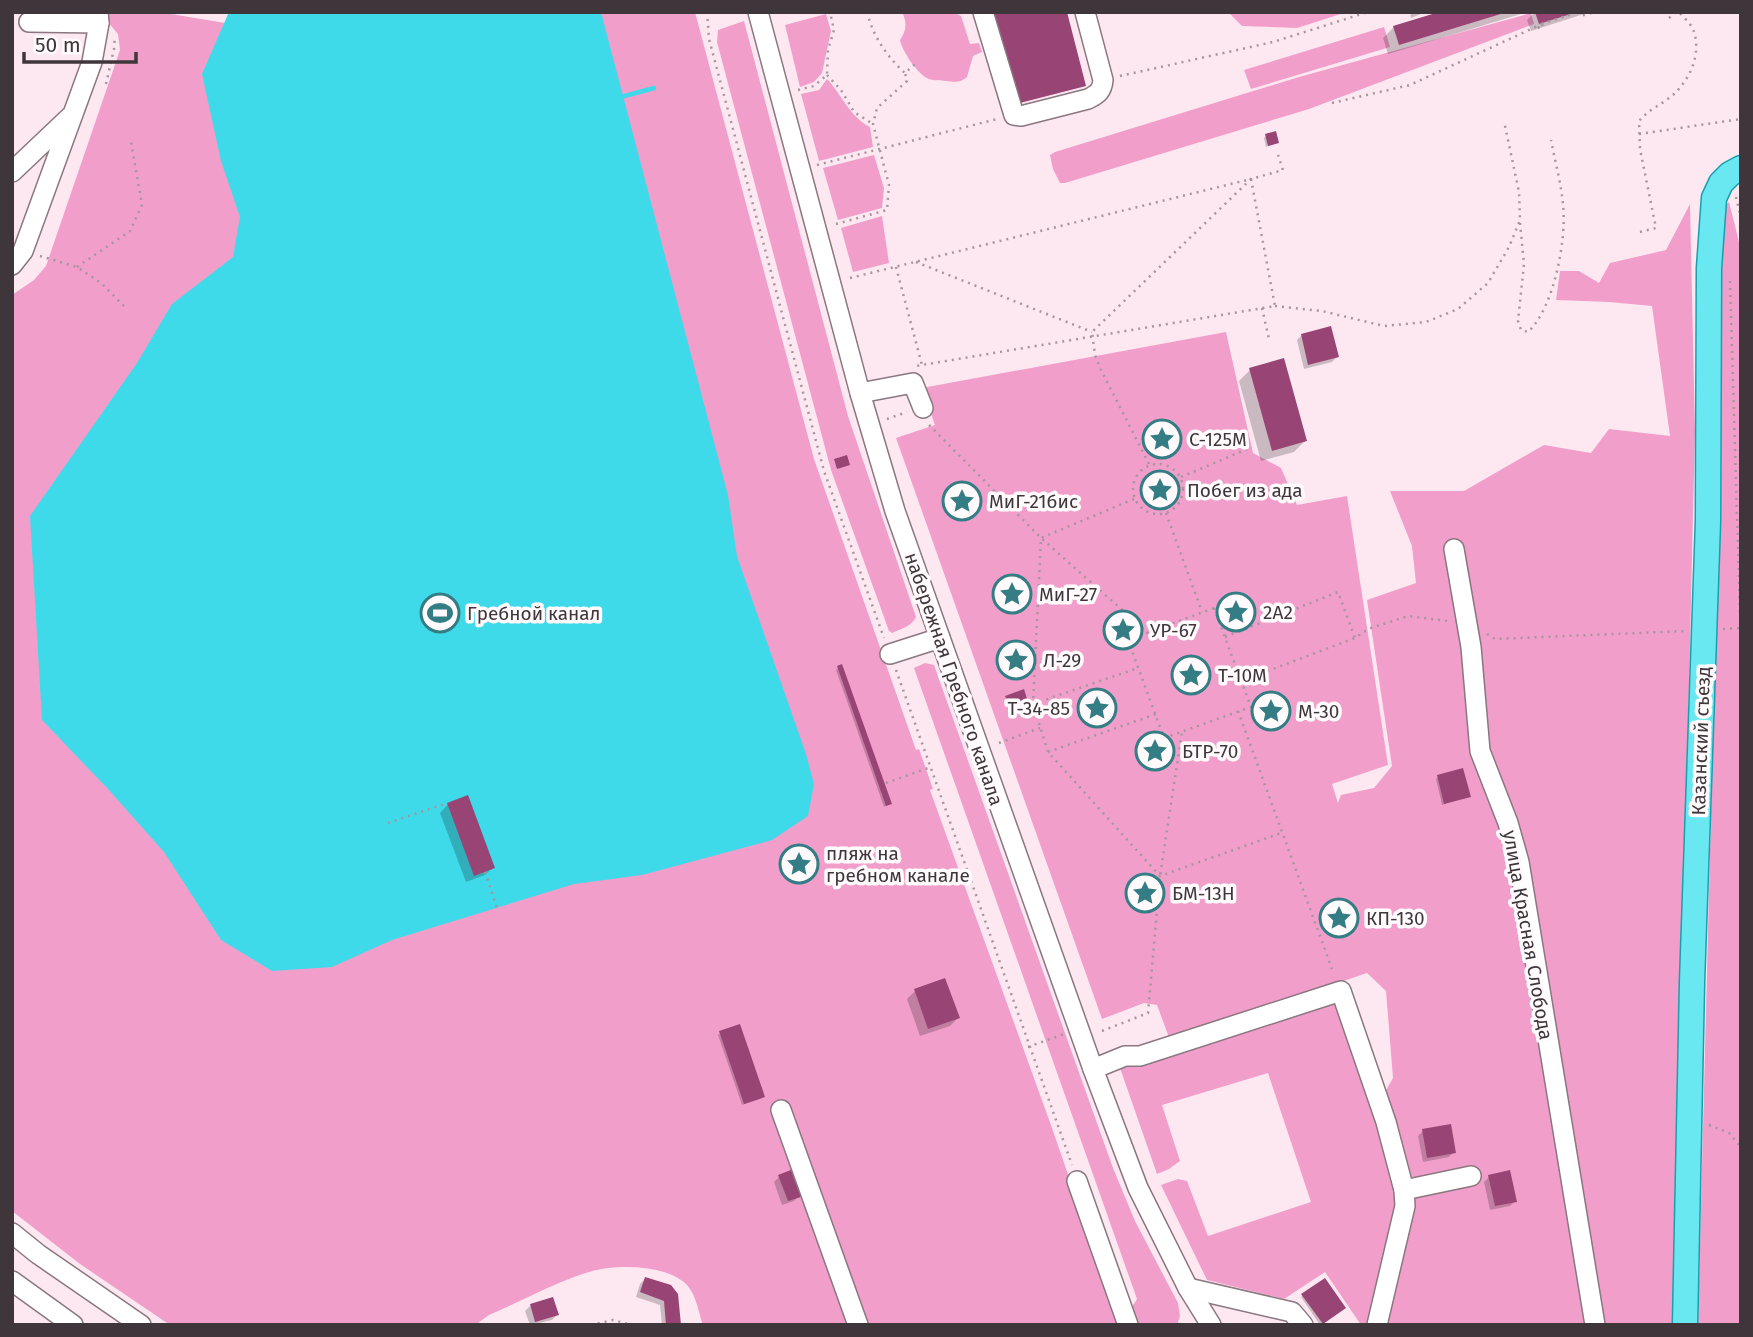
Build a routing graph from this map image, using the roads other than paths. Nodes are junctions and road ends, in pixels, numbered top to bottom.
1 (758, 12) edge
2 (982, 12) edge
3 (1085, 12) edge
4 (98, 18) edge
5 (29, 22) dead end
6 (74, 114) junction
7 (1741, 168) edge
8 (12, 172) edge
9 (18, 258) edge
10 (860, 393) junction
11 (923, 408) road end
12 (1454, 549) dead end
13 (940, 638) junction
14 (890, 654) road end
15 (1093, 1069) junction
16 (781, 1110) dead end
17 (1471, 1176) dead end
18 (1077, 1181) road end
19 (1405, 1190) junction
20 (12, 1233) edge
21 (12, 1281) edge
22 (1188, 1288) junction
23 (73, 1325) edge
24 (141, 1325) edge
25 (858, 1325) edge
26 (1128, 1325) edge
27 (1210, 1325) edge
28 (1303, 1325) edge
29 (1377, 1325) edge
30 (1595, 1325) edge
31 (1685, 1325) edge

1 - 10 street, набережная Гребного канала
2 - 3 street
4 - 5 street
4 - 6 street
6 - 8 street
6 - 9 street
7 - 31 main road, Казанский съезд
10 - 11 street
10 - 13 street, набережная Гребного канала
12 - 30 street, улица Красная Слобода
13 - 14 street
13 - 15 street, набережная Гребного канала
15 - 19 street
15 - 22 street, набережная Гребного канала
16 - 25 street
17 - 19 street
18 - 26 street
19 - 29 street
20 - 24 street
21 - 23 street
22 - 27 street, набережная Гребного канала
22 - 28 street

